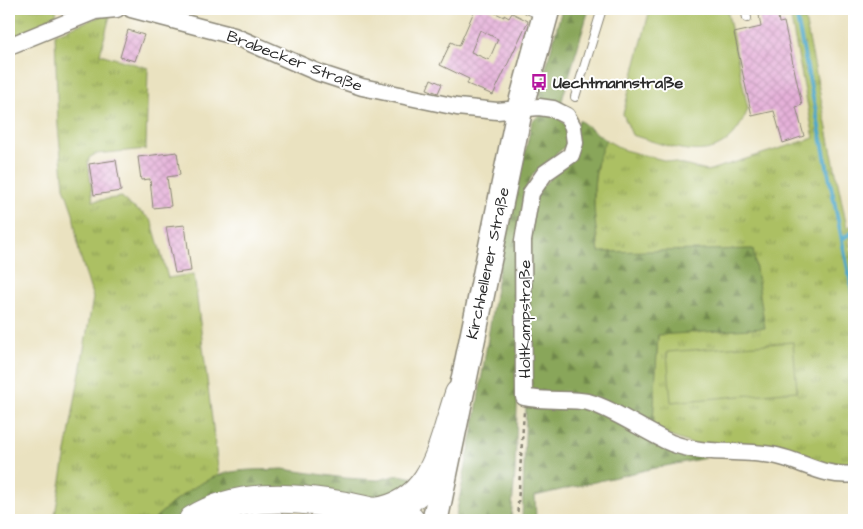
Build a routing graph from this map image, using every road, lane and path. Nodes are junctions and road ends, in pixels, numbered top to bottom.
1 (117, 9) edge
2 (131, 9) edge
3 (602, 9) edge
4 (745, 9) edge
5 (95, 10) edge
6 (540, 12) edge
7 (747, 18) dead end
8 (9, 46) edge
9 (575, 97) dead end
10 (520, 108) junction
11 (459, 394) junction
12 (524, 397) junction
13 (854, 474) edge
14 (374, 512) junction
15 (193, 520) edge
16 (228, 520) edge
17 (310, 520) edge
18 (410, 520) edge
19 (435, 520) edge
20 (518, 520) edge

1 - 5 street
2 - 10 street, Brabecker Straße
3 - 9 lane
4 - 7 lane
5 - 8 street
6 - 10 main road, Kirchhellener Straße
10 - 11 main road, Kirchhellener Straße
10 - 12 street, Holtkampstraße
11 - 14 highway
11 - 19 main road, Kirchhellener Straße
12 - 13 street, Holtkampstraße
12 - 20 path
14 - 15 highway
14 - 18 highway
16 - 17 highway

